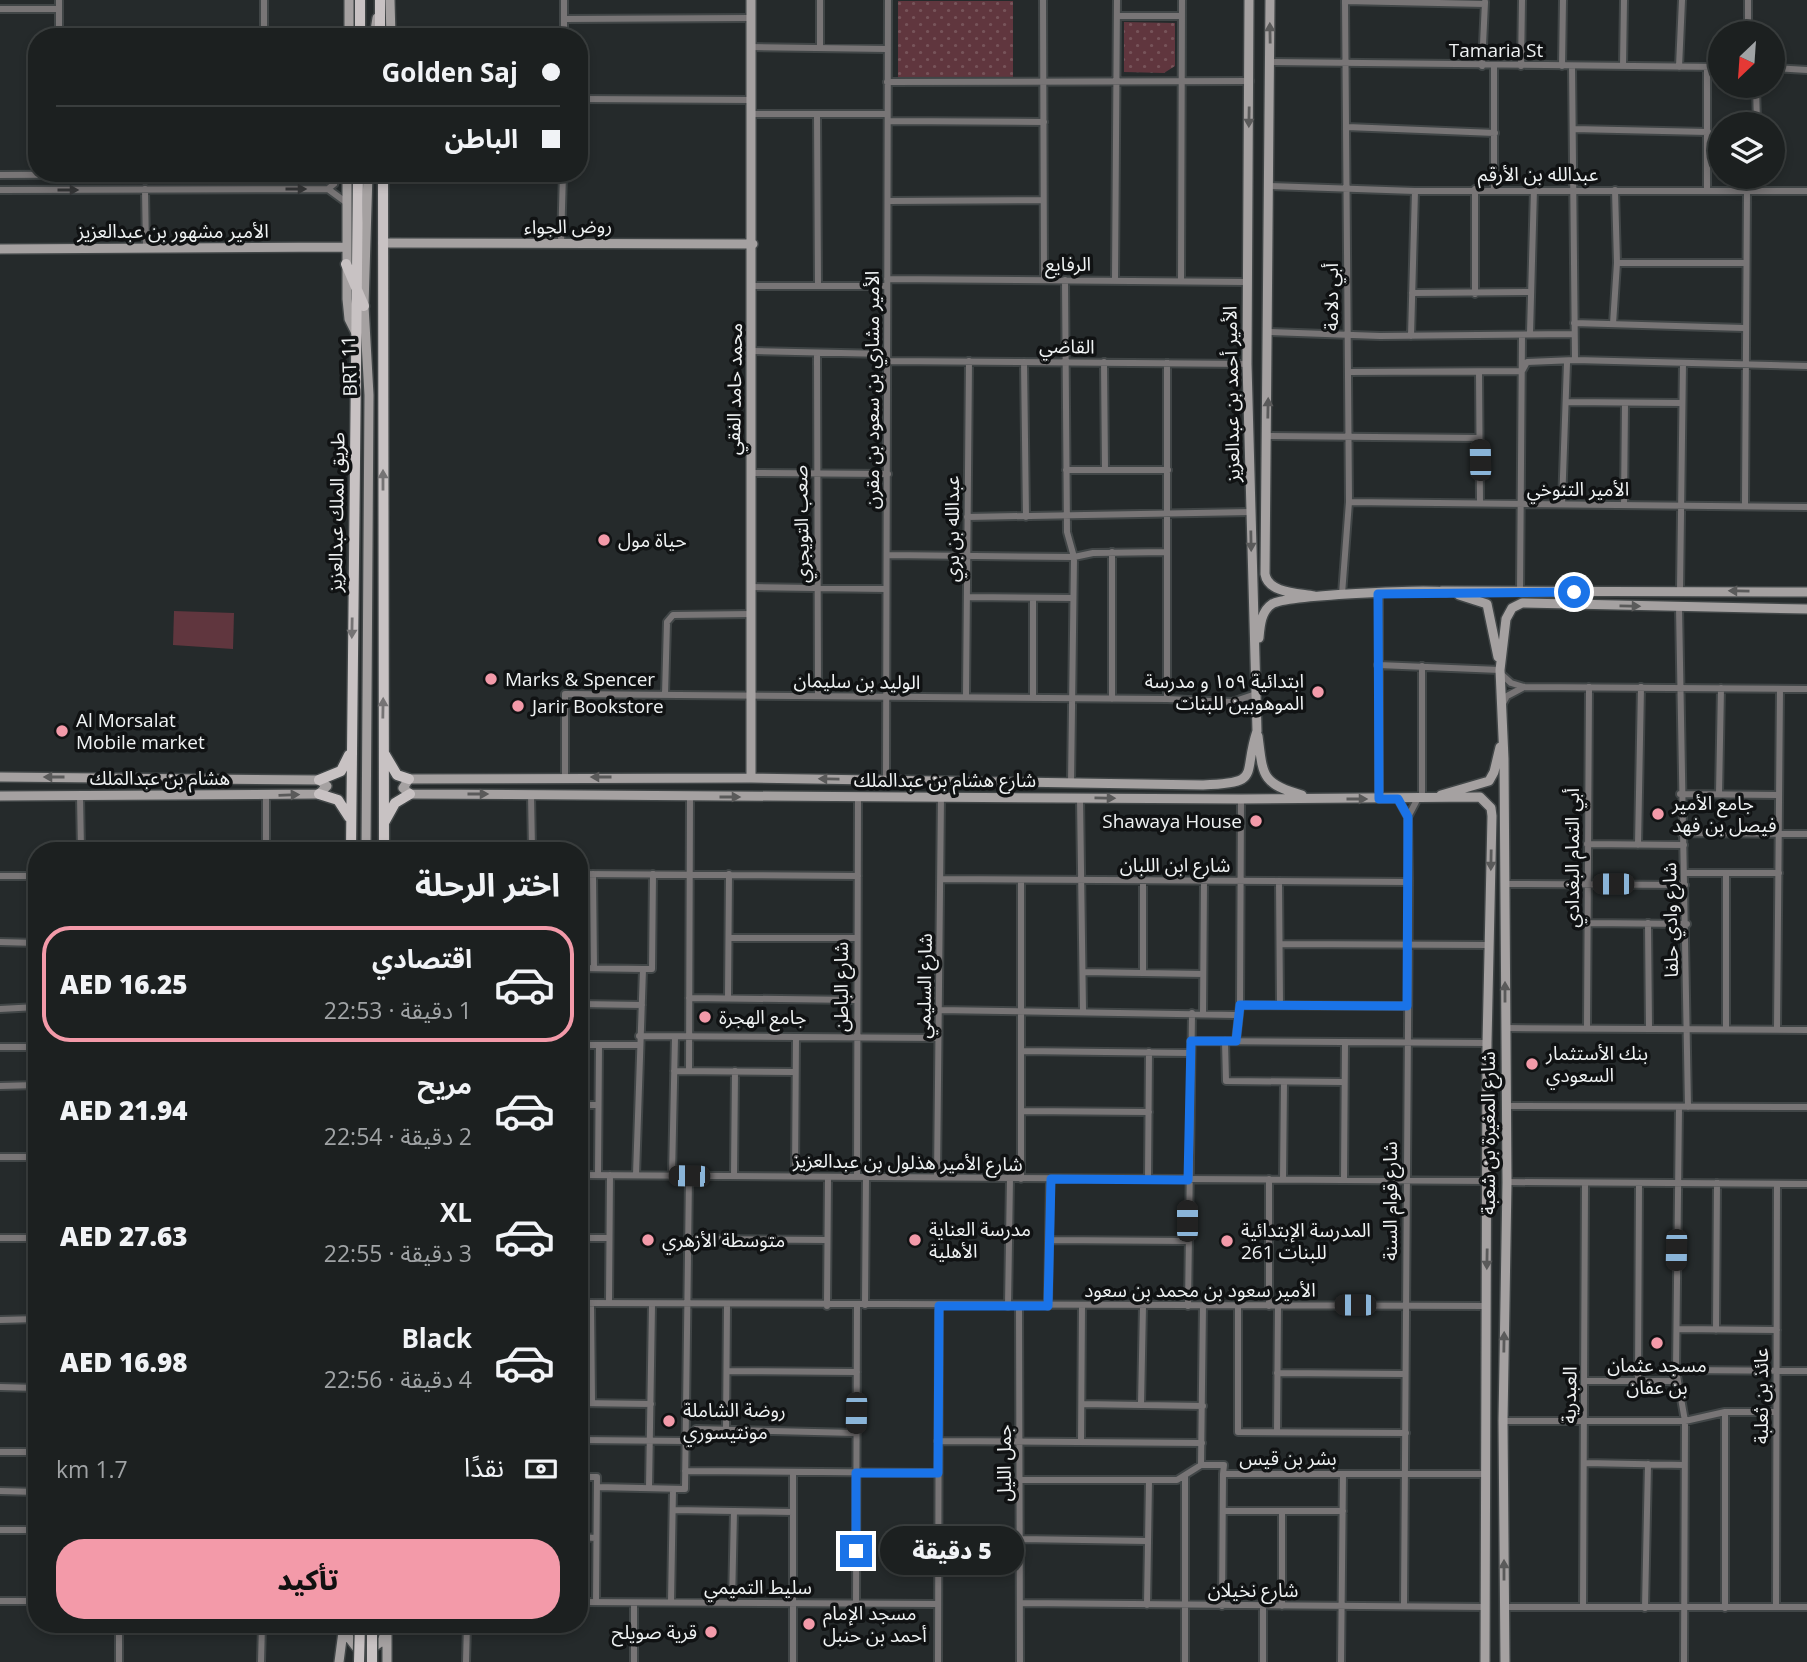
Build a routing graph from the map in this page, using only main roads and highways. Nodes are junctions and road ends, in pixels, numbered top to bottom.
1 (360, 0) edge
2 (383, 1) edge
3 (360, 28) edge
4 (381, 28) edge
5 (358, 182) edge
6 (384, 182) edge
7 (346, 264) road end
8 (358, 290) junction
9 (364, 306) road end
10 (383, 750) junction
11 (351, 751) junction
12 (319, 779) road end
13 (409, 779) road end
14 (319, 794) road end
15 (410, 794) road end
16 (351, 823) junction
17 (384, 825) junction
18 (351, 842) edge
19 (384, 842) edge
20 (360, 1633) edge
21 (372, 1633) edge
22 (359, 1662) edge
23 (372, 1662) edge

1 - 3 main road
2 - 4 main road
5 - 8 main road, طريق الملك عبدالعزيز
10 -> 6 main road
7 - 8 main road
8 - 9 main road
8 -> 11 main road, طريق الملك عبدالعزيز
10 - 13 main road
10 - 17 main road
11 - 12 main road
11 - 16 main road, طريق الملك عبدالعزيز
14 - 16 main road
15 - 17 main road
16 - 18 main road, طريق الملك عبدالعزيز
17 - 19 main road
20 - 22 main road, bridge
21 - 23 main road, bridge

